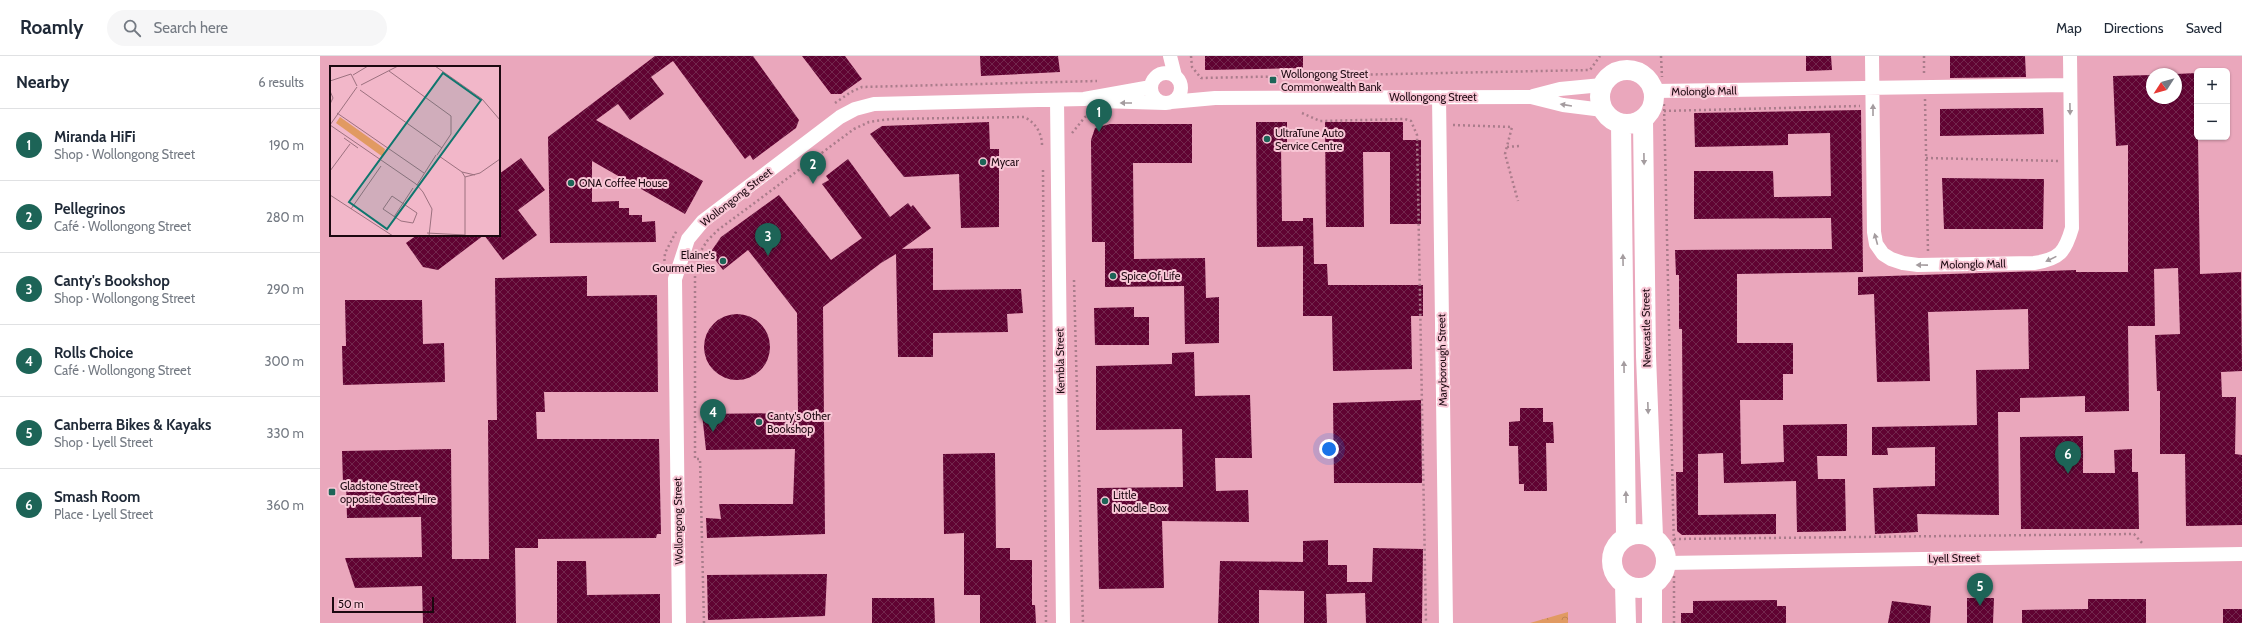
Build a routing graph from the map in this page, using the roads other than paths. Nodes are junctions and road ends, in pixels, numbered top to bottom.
1 (1165, 56) edge
2 (1170, 56) edge
3 (1872, 56) edge
4 (2070, 56) edge
5 (1617, 64) edge
6 (1642, 65) edge
7 (1173, 79) junction
8 (2070, 85) junction
9 (1151, 86) junction
10 (1602, 86) junction
11 (1873, 88) junction
12 (1659, 91) junction
13 (1439, 97) junction
14 (1531, 97) junction
15 (1215, 98) junction
16 (1110, 99) junction
17 (1057, 100) junction
18 (1168, 103) junction
19 (1603, 110) junction
20 (1643, 120) junction
21 (1621, 124) junction
22 (1626, 536) junction
23 (1653, 537) junction
24 (2242, 554) edge
25 (1670, 563) junction
26 (1625, 585) junction
27 (1652, 585) junction
28 (679, 623) edge
29 (1063, 623) edge
30 (1446, 623) edge
31 (1626, 623) edge
32 (1652, 623) edge

1 - 7 street
2 - 7 street
3 - 11 street, Molonglo Mall
4 - 8 street, Molonglo Mall
5 - 6 main road
5 - 10 main road
6 - 12 main road
7 - 9 street
7 - 15 street, Wollongong Street
7 - 18 street
8 - 11 street, Molonglo Mall
8 -> 11 street, Molonglo Mall
9 - 16 street, Wollongong Street
9 - 18 street
10 - 14 street, Wollongong Street
10 - 19 main road
11 - 12 street, Molonglo Mall
12 - 20 main road
13 - 14 street, Wollongong Street
13 - 15 street, Wollongong Street
13 - 30 street, Maryborough Street
19 -> 14 street, Wollongong Street
15 - 18 street, Wollongong Street
16 - 17 street, Wollongong Street
18 -> 16 street, Wollongong Street
17 - 28 street, Wollongong Street
17 - 29 street, Kembla Street
19 - 21 main road
20 - 21 main road
20 -> 23 main road, Newcastle Street
22 -> 21 main road, Newcastle Street
22 - 23 main road
22 - 26 main road
23 - 25 main road
24 - 25 street, Lyell Street
25 - 27 main road
26 - 27 main road
26 - 31 main road
27 - 32 main road

